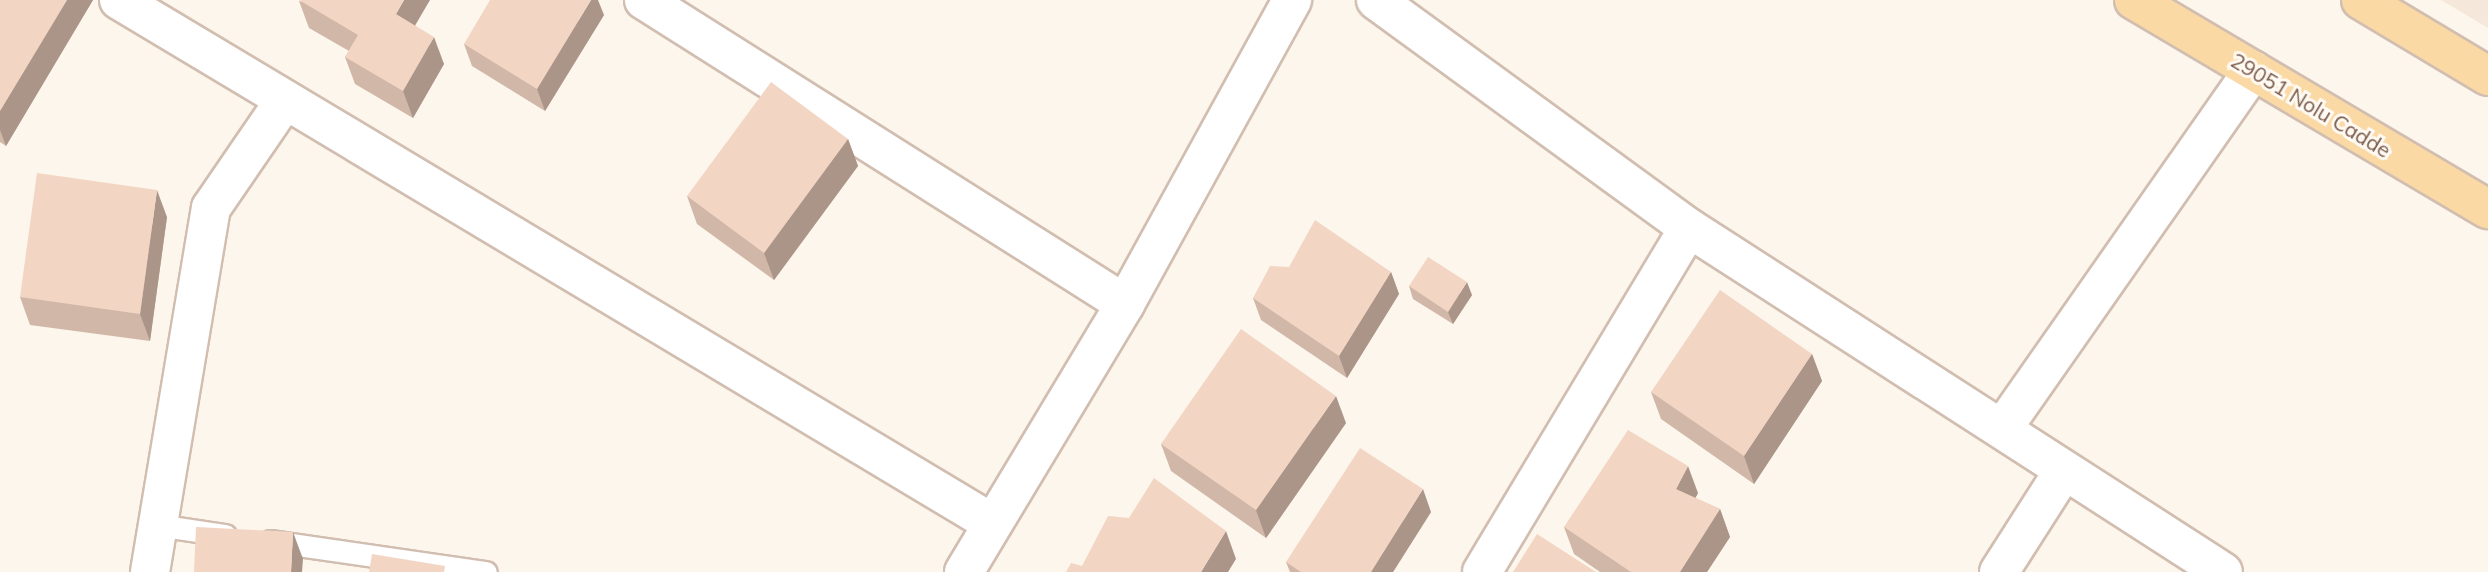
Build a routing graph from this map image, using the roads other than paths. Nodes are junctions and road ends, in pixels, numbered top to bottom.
1 (118, 0) edge
2 (644, 0) edge
3 (1292, 0) edge
4 (1376, 0) edge
5 (2134, 0) edge
6 (2361, 0) edge
7 (2253, 70) junction
8 (2488, 76) edge
9 (285, 100) junction
10 (2488, 209) edge
11 (1689, 228) junction
12 (1125, 304) junction
13 (2002, 429) junction
14 (2063, 472) junction
15 (992, 523) junction
16 (157, 525) junction
17 (150, 572) edge
18 (486, 572) edge
19 (964, 572) edge
20 (1482, 572) edge
21 (1999, 572) edge
22 (2223, 572) edge

1 - 9 street
2 - 12 street
3 - 12 street
4 - 11 street
5 - 7 main road, 29051 Nolu Cadde
6 - 8 main road
7 - 10 main road, 29051 Nolu Cadde
7 - 13 street
9 - 15 street
9 - 16 street
11 - 13 street
11 - 20 street
12 - 15 street
13 - 14 street
14 - 21 street
14 - 22 street
15 - 19 street
16 - 17 street
16 - 18 lane

